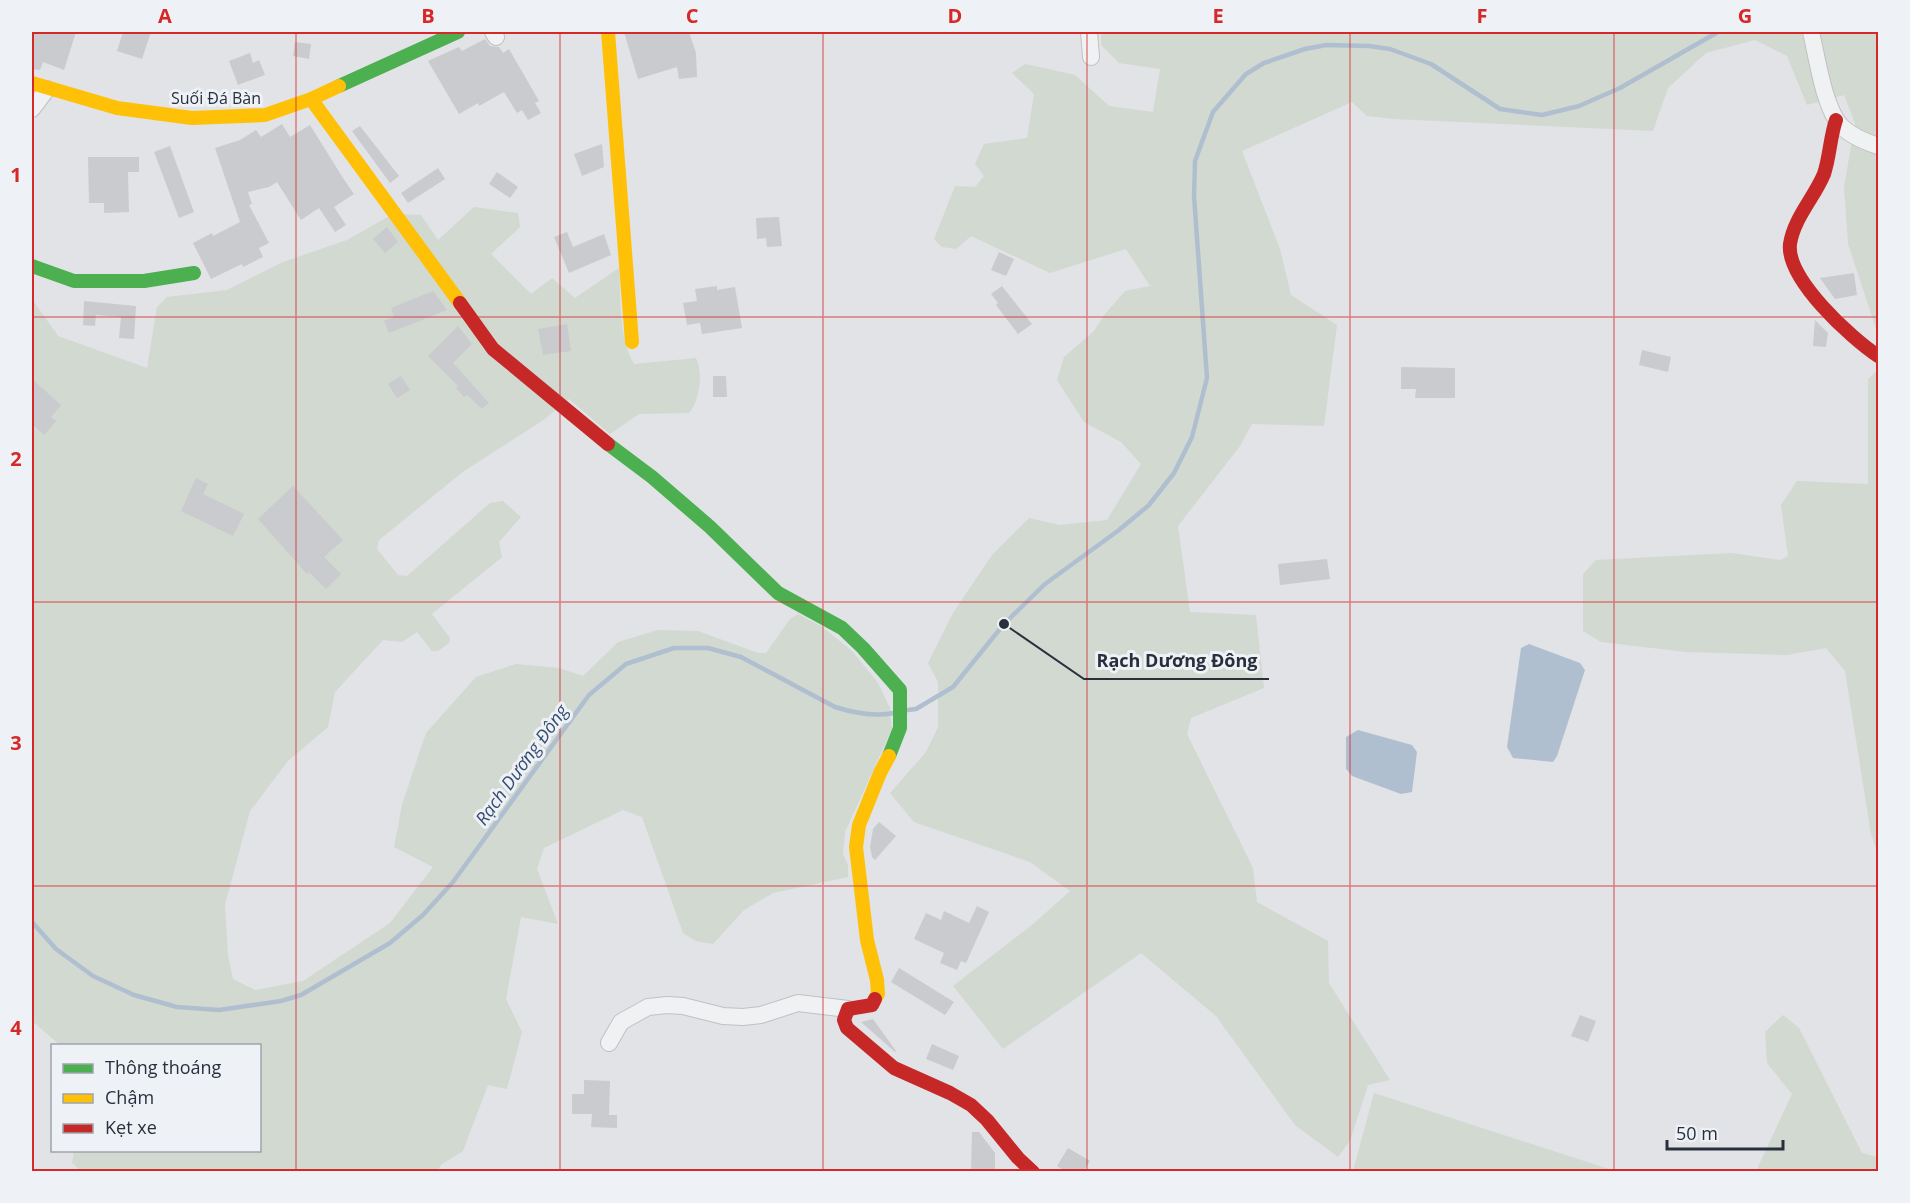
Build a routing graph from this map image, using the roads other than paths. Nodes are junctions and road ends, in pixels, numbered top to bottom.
1 (458, 32) edge
2 (608, 32) edge
3 (1089, 32) edge
4 (1811, 32) edge
5 (1090, 57) dead end
6 (39, 86) edge
7 (311, 99) junction
8 (32, 109) edge
9 (1836, 120) junction
10 (1878, 147) edge
11 (32, 266) edge
12 (194, 273) dead end
13 (632, 342) dead end
14 (1878, 356) edge
15 (848, 1009) junction
16 (609, 1043) dead end
17 (1033, 1172) edge

1 - 7 street, Suối Đá Bàn
2 - 13 street
3 - 5 street
4 - 9 street
6 - 7 street, Suối Đá Bàn
6 - 8 street
7 - 15 street
9 - 10 street
9 - 14 street
11 - 12 street
15 - 16 street
15 - 17 street

